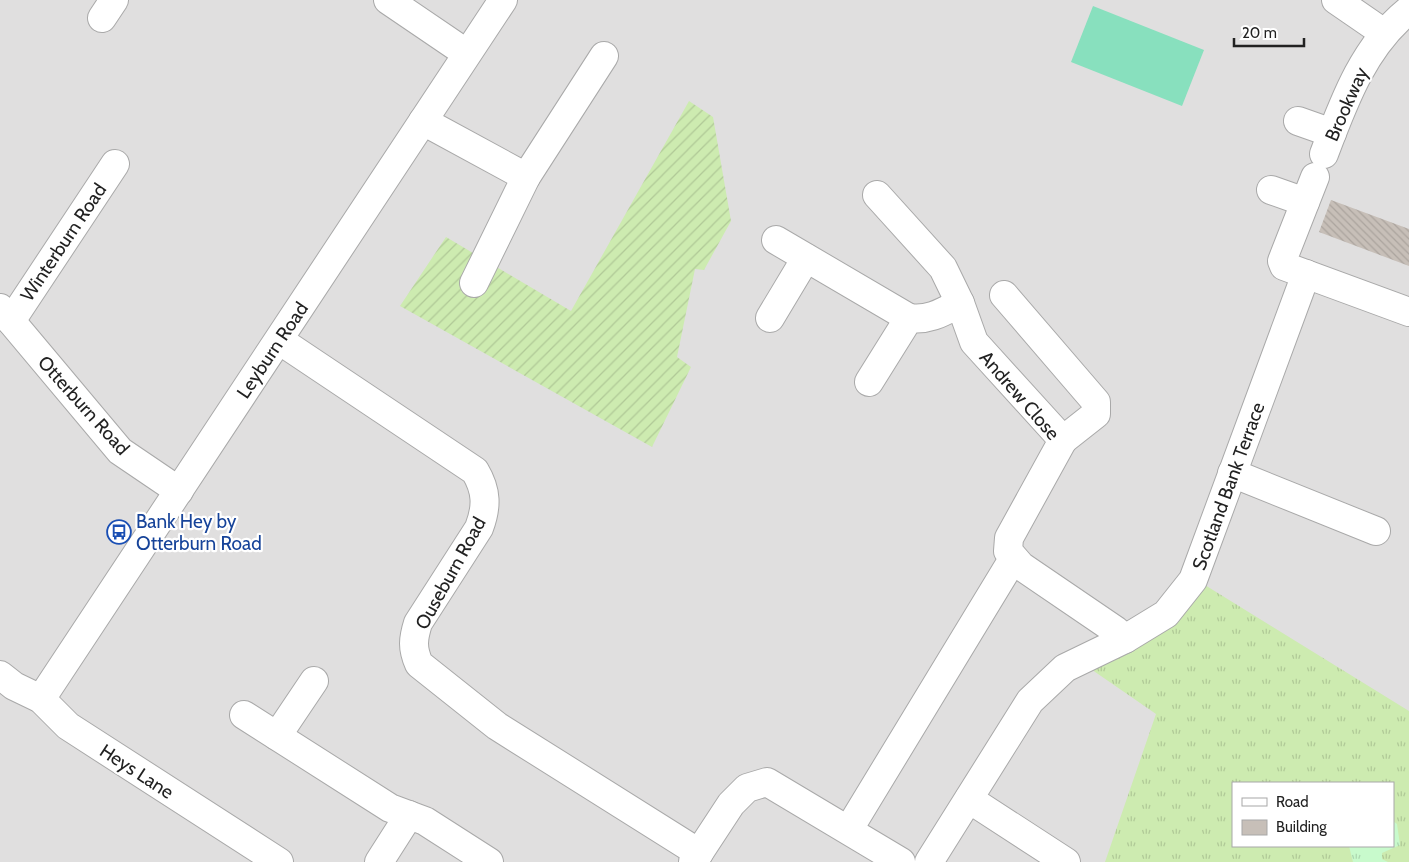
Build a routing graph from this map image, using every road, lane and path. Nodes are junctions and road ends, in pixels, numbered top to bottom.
1 (388, 0) edge
2 (502, 0) edge
3 (1336, 0) edge
4 (1409, 10) edge
5 (1384, 33) junction
6 (466, 53) junction
7 (604, 56) dead end
8 (423, 121) junction
9 (1298, 121) dead end
10 (1323, 155) junction
11 (115, 164) dead end
12 (526, 177) junction
13 (1271, 190) dead end
14 (877, 195) dead end
15 (1305, 202) junction
16 (776, 240) dead end
17 (806, 258) junction
18 (1306, 274) junction
19 (474, 283) dead end
20 (1004, 295) dead end
21 (960, 303) junction
22 (1409, 312) edge
23 (5, 314) edge
24 (770, 318) dead end
25 (909, 318) junction
26 (279, 340) junction
27 (869, 382) dead end
28 (1063, 440) junction
29 (1232, 473) junction
30 (178, 491) junction
31 (1376, 531) dead end
32 (1013, 559) junction
33 (1125, 639) junction
34 (0, 675) edge
35 (314, 681) dead end
36 (40, 699) junction
37 (244, 715) dead end
38 (277, 736) junction
39 (969, 799) junction
40 (409, 815) junction
41 (849, 829) junction
42 (696, 858) edge
43 (279, 862) edge
44 (379, 862) edge
45 (489, 862) edge
46 (901, 862) edge
47 (929, 862) edge
48 (1066, 862) edge

1 - 6 street
2 - 6 street, Leyburn Road
3 - 5 street
4 - 5 street, Brookway
5 - 10 street, Brookway
6 - 8 street, Leyburn Road
7 - 12 street
8 - 12 street
8 - 26 street, Leyburn Road
9 - 10 street
10 - 15 street, Brookway
11 - 23 street, Winterburn Road
12 - 19 street
13 - 15 street
14 - 21 street, Andrew Close
15 - 18 street, Brookway
16 - 17 street
17 - 24 street
17 - 25 street
18 - 22 street
18 - 29 street, Scotland Bank Terrace
20 - 28 street
21 - 25 street
21 - 28 street, Andrew Close
23 - 30 street, Otterburn Road
25 - 27 street
26 - 30 street, Leyburn Road
26 - 42 street, Ouseburn Road
28 - 32 street, Andrew Close
29 - 31 street
29 - 33 street, Scotland Bank Terrace
30 - 36 street, Leyburn Road
32 - 33 street
32 - 41 street
33 - 39 street, Scotland Bank Terrace
34 - 36 street, Heys Lane
35 - 38 street
36 - 43 street, Heys Lane
37 - 38 street
38 - 40 street
39 - 47 street, Scotland Bank Terrace
39 - 48 street
40 - 44 street
40 - 45 street
41 - 42 street
41 - 46 street

